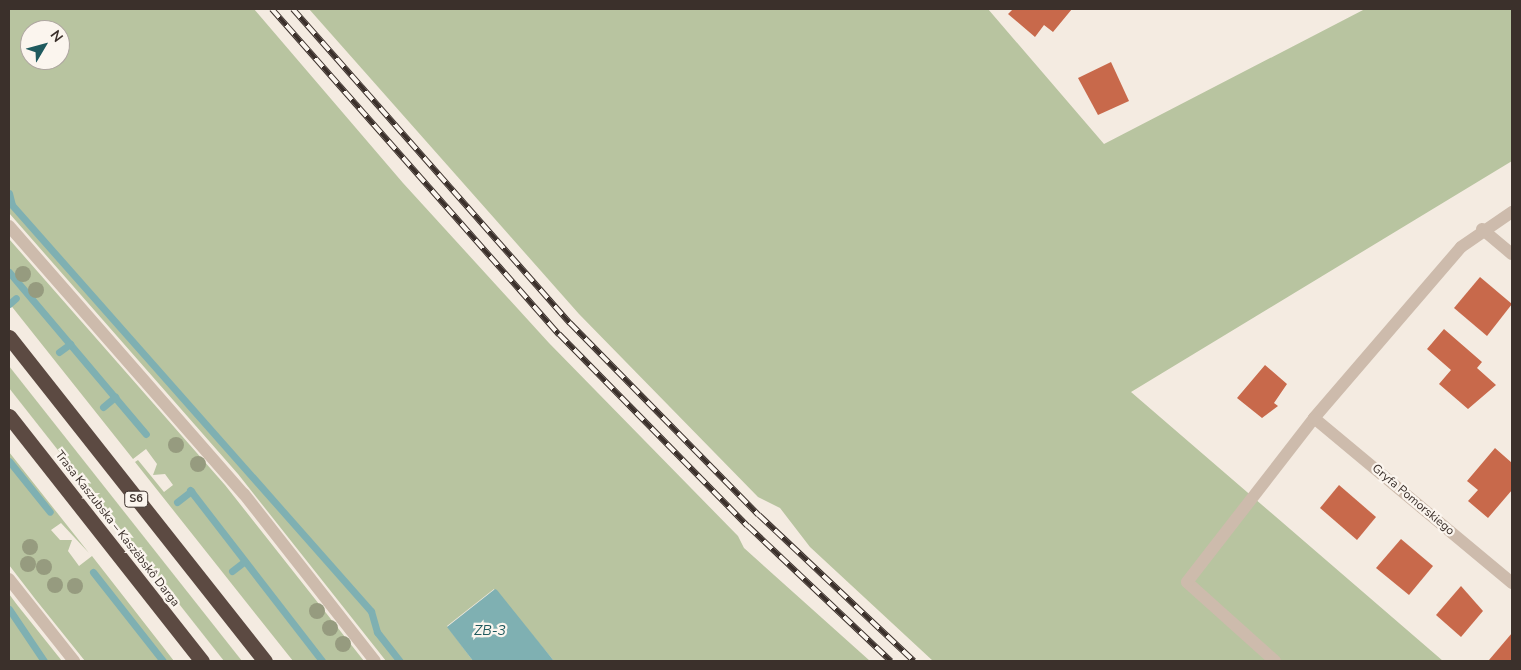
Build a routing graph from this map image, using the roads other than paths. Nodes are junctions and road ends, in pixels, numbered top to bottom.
1 (1512, 212) edge
2 (9, 226) edge
3 (1482, 229) junction
4 (1512, 254) edge
5 (9, 337) edge
6 (9, 416) edge
7 (1314, 418) junction
8 (9, 579) edge
9 (1512, 583) edge
10 (74, 661) edge
11 (202, 661) edge
12 (264, 661) edge
13 (375, 661) edge
14 (1275, 661) edge

1 - 3 street
2 - 13 street
3 - 4 street
3 - 7 street
5 - 12 highway, S6
6 - 11 highway, Trasa Kaszubska – Kaszëbskô Darga
7 - 9 street, Gryfa Pomorskiego
7 - 14 street
8 - 10 street

